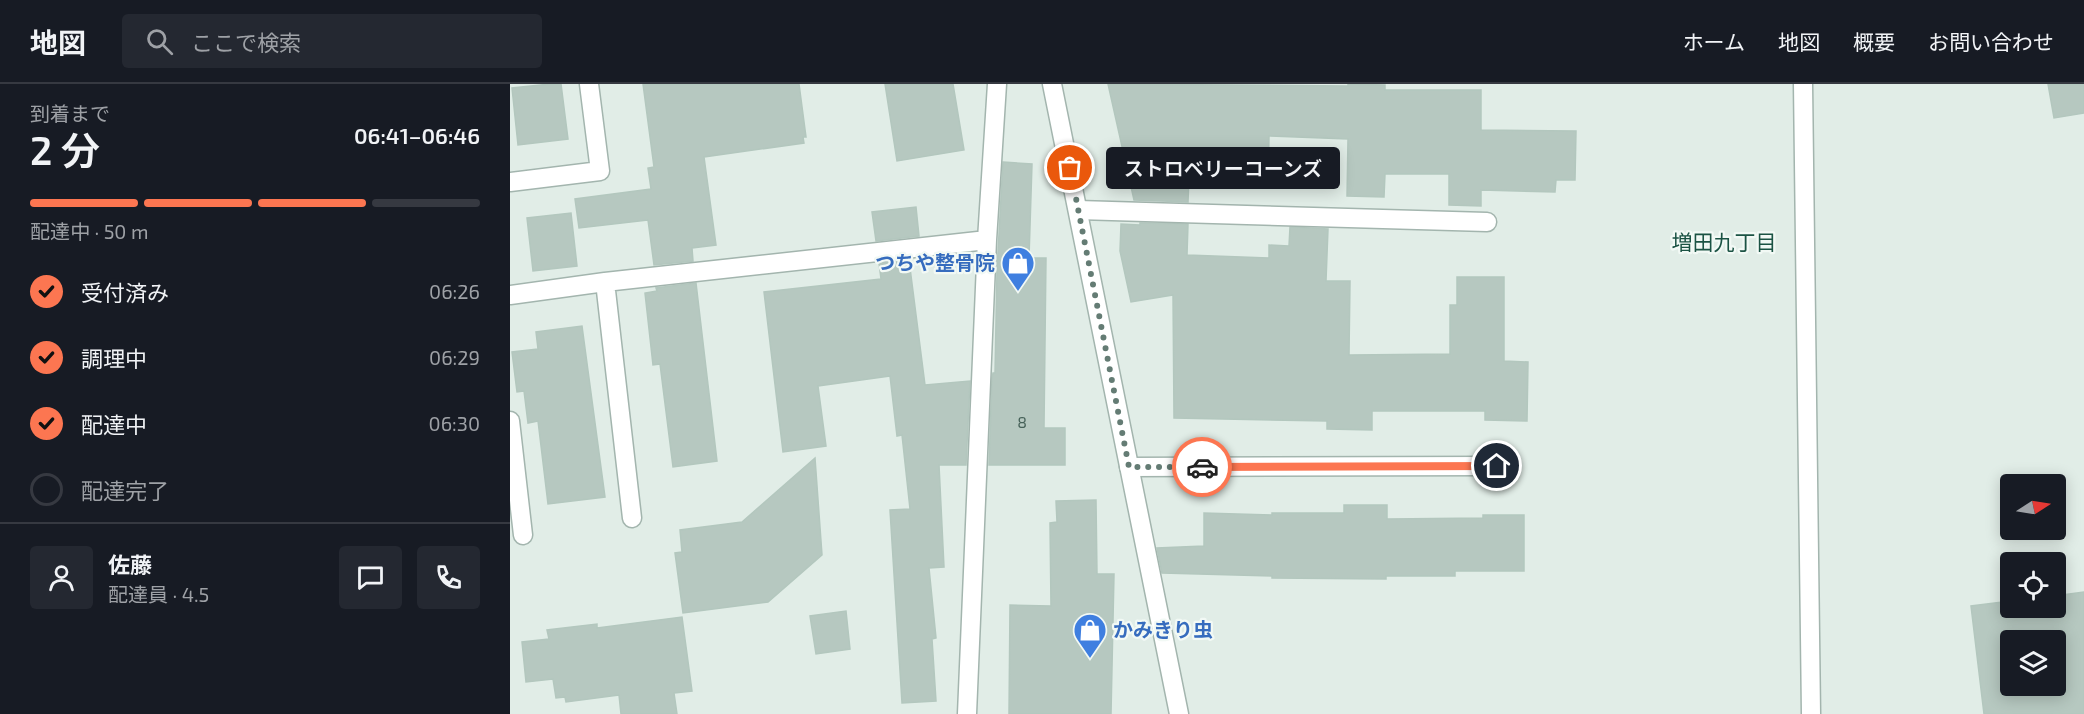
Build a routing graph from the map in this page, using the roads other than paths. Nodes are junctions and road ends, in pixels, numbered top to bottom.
1 (589, 84) edge
2 (997, 84) edge
3 (1052, 84) edge
4 (1803, 84) edge
5 (510, 182) edge
6 (1078, 210) junction
7 (1488, 222) dead end
8 (987, 240) junction
9 (605, 282) junction
10 (510, 295) edge
11 (510, 421) edge
12 (1497, 466) dead end
13 (1129, 467) junction
14 (632, 518) dead end
15 (523, 535) dead end
16 (967, 714) edge
17 (1179, 714) edge
18 (1810, 714) edge

1 - 5 street
2 - 8 street
3 - 6 street
4 - 18 street
6 - 7 street
6 - 13 street
8 - 9 street
8 - 16 street
9 - 10 street
9 - 14 street
11 - 15 street
12 - 13 street
13 - 17 street

